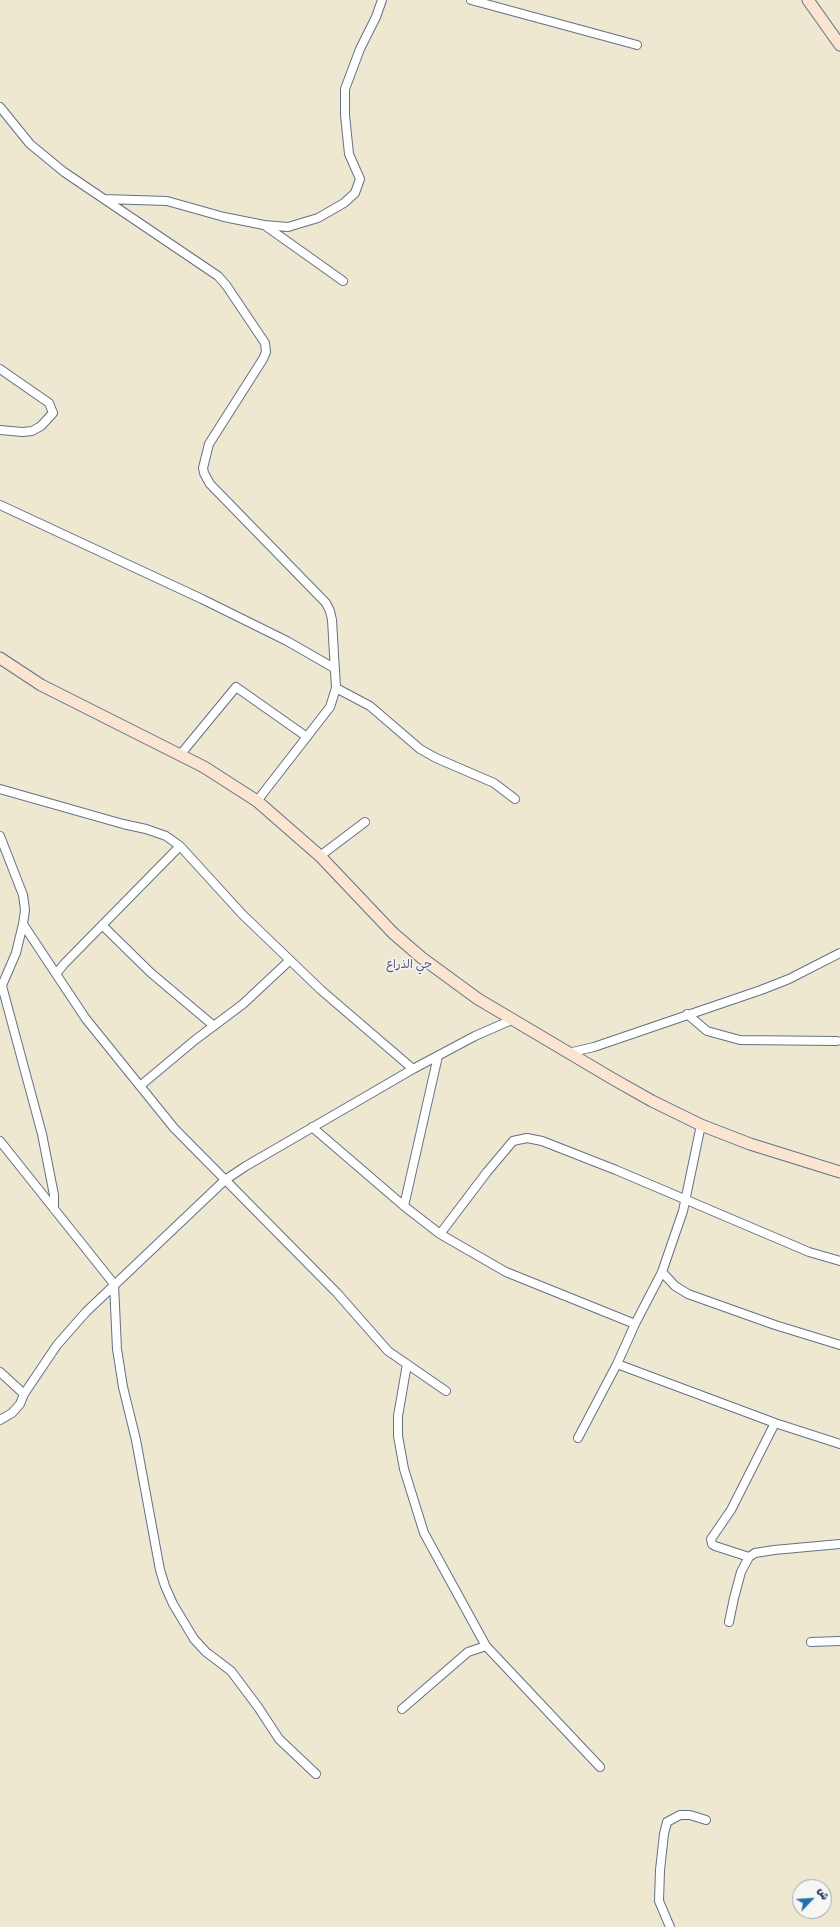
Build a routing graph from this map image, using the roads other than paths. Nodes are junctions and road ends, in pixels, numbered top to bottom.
1 (382, 0) edge
2 (471, 0) edge
3 (808, 0) edge
4 (637, 45) dead end
5 (840, 45) edge
6 (0, 107) edge
7 (104, 199) junction
8 (264, 225) junction
9 (343, 281) dead end
10 (0, 369) edge
11 (0, 430) edge
12 (0, 505) edge
13 (0, 658) edge
14 (334, 668) junction
15 (336, 688) junction
16 (306, 737) junction
17 (180, 755) junction
18 (0, 790) edge
19 (515, 799) dead end
20 (257, 801) junction
21 (365, 822) dead end
22 (0, 836) edge
23 (180, 846) junction
24 (320, 856) junction
25 (23, 924) junction
26 (102, 925) junction
27 (840, 952) edge
28 (290, 960) junction
29 (56, 974) junction
30 (1, 988) edge
31 (687, 1014) junction
32 (514, 1019) junction
33 (214, 1026) junction
34 (837, 1041) dead end
35 (568, 1053) junction
36 (438, 1056) junction
37 (413, 1069) junction
38 (140, 1086) junction
39 (701, 1125) junction
40 (312, 1127) junction
41 (0, 1141) edge
42 (840, 1172) edge
43 (225, 1180) junction
44 (686, 1198) junction
45 (404, 1206) junction
46 (54, 1209) junction
47 (440, 1234) junction
48 (840, 1261) edge
49 (662, 1272) junction
50 (114, 1284) junction
51 (635, 1324) junction
52 (840, 1345) edge
53 (407, 1364) junction
54 (617, 1364) junction
55 (0, 1372) edge
56 (446, 1391) dead end
57 (24, 1394) junction
58 (0, 1420) edge
59 (775, 1422) junction
60 (578, 1438) dead end
61 (840, 1444) edge
62 (840, 1544) edge
63 (749, 1557) junction
64 (729, 1622) dead end
65 (840, 1641) edge
66 (811, 1642) dead end
67 (486, 1646) junction
68 (402, 1709) dead end
69 (600, 1767) dead end
70 (316, 1774) dead end
71 (706, 1820) dead end
72 (670, 1927) edge

1 - 8 street
2 - 4 street
3 - 5 main road
6 - 7 street
7 - 8 street
7 - 14 street
8 - 9 street
10 - 11 street
12 - 14 street
13 - 17 main road
14 - 15 street
15 - 16 street
15 - 19 street
16 - 17 street
16 - 20 street
17 - 20 main road
18 - 23 street
20 - 24 main road
21 - 24 street
22 - 25 street
23 - 26 street
23 - 28 street
24 - 32 main road
25 - 29 street
25 - 30 street
26 - 29 street
26 - 33 street
27 - 31 street
28 - 33 street
28 - 37 street
29 - 38 street
30 - 46 street
31 - 34 street
31 - 35 street
32 - 35 main road
32 - 36 street
33 - 38 street
35 - 39 main road
36 - 37 street
36 - 45 street
37 - 40 street
38 - 43 street
39 - 42 main road
39 - 44 street
40 - 43 street
40 - 45 street
41 - 46 street
43 - 50 street
43 - 53 street
44 - 47 street
44 - 48 street
44 - 49 street
45 - 47 street
46 - 50 street
47 - 51 street
49 - 51 street
49 - 52 street
50 - 57 street
50 - 70 street
51 - 54 street
53 - 56 street
53 - 67 street
54 - 59 street
54 - 60 street
55 - 57 street
57 - 58 street
59 - 61 street
59 - 63 street
62 - 63 street
63 - 64 street
65 - 66 street
67 - 68 street
67 - 69 street
71 - 72 street

